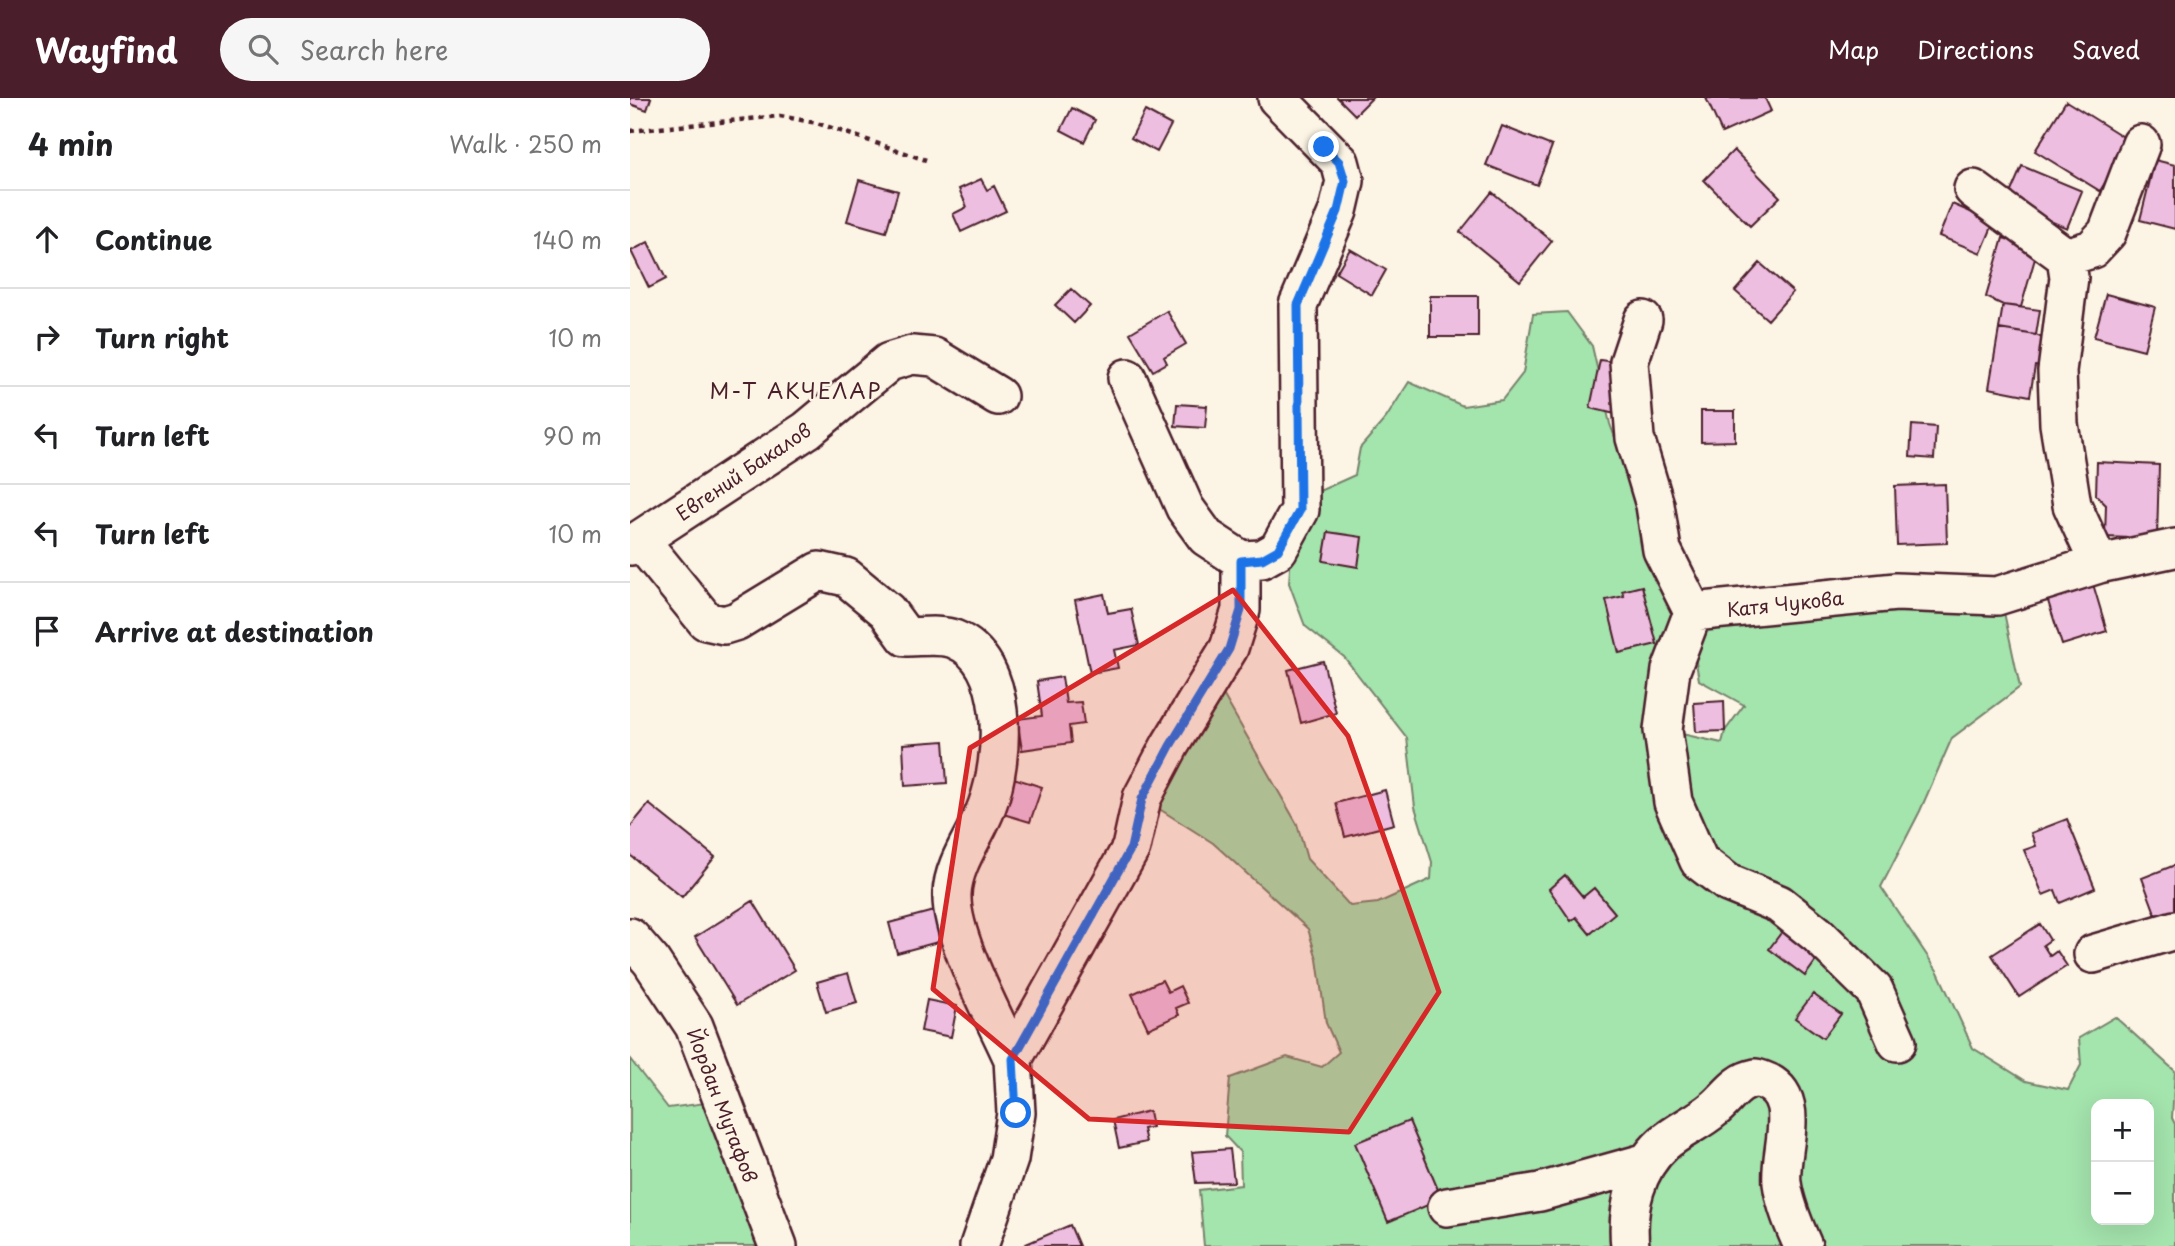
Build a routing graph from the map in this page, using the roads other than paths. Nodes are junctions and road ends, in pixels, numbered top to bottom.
1 (1277, 98) edge
2 (2141, 144) dead end
3 (1973, 189) dead end
4 (2066, 257) junction
5 (1643, 320) dead end
6 (1127, 378) dead end
7 (998, 396) dead end
8 (635, 542) edge
9 (2175, 548) edge
10 (1241, 561) junction
11 (2099, 564) junction
12 (1693, 612) junction
13 (2175, 930) edge
14 (630, 937) edge
15 (2093, 954) dead end
16 (1897, 1042) dead end
17 (1013, 1059) junction
18 (1644, 1163) junction
19 (1447, 1207) dead end
20 (778, 1246) edge
21 (979, 1246) edge
22 (1630, 1246) edge
23 (1803, 1246) edge

1 - 10 street
2 - 4 street
3 - 4 street
4 - 11 street
5 - 12 street
6 - 10 street
7 - 8 street, Евгений Бакалов
8 - 17 street
9 - 11 street, Катя Чукова
10 - 17 street
11 - 12 street, Катя Чукова
12 - 16 street
13 - 15 street
14 - 20 street, Йордан Мутафов
17 - 21 street
18 - 19 street
18 - 22 street
18 - 23 street

